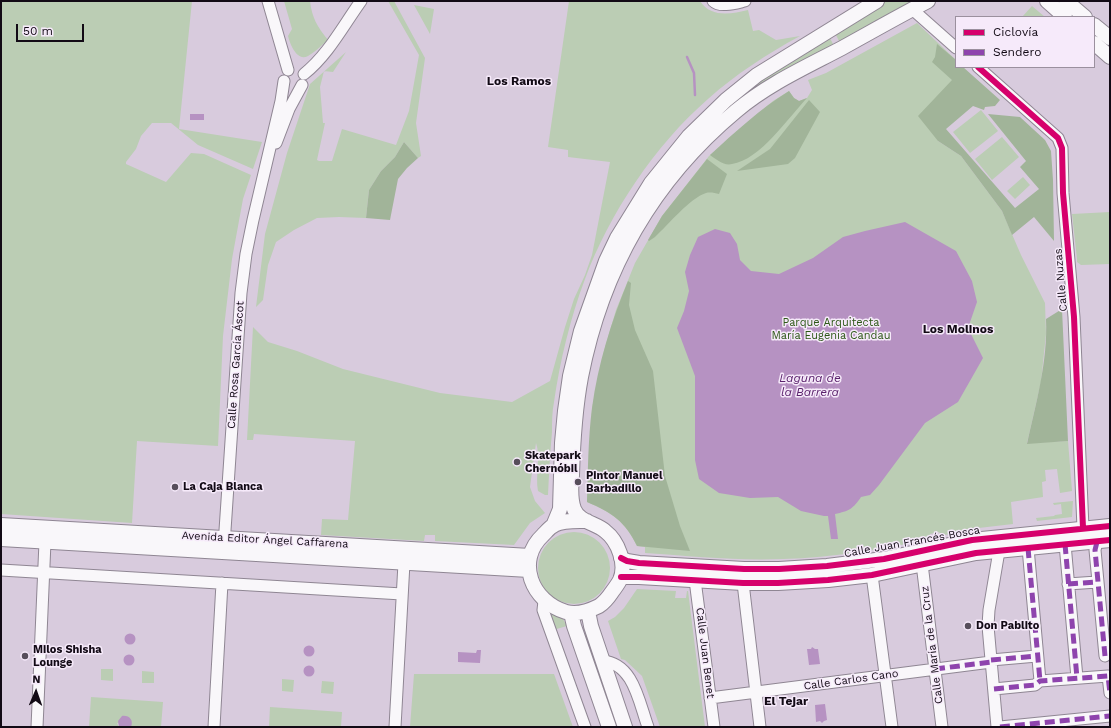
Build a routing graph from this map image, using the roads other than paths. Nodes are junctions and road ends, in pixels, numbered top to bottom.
1 (268, 1) edge
2 (361, 1) edge
3 (712, 1) edge
4 (745, 1) edge
5 (877, 1) edge
6 (928, 1) edge
7 (1047, 1) edge
8 (1066, 1) edge
9 (912, 9) junction
10 (1064, 16) edge
11 (1084, 16) edge
12 (1095, 26) edge
13 (1110, 38) edge
14 (1095, 44) edge
15 (955, 47) edge
16 (1110, 57) edge
17 (979, 68) edge
18 (288, 70) junction
19 (303, 80) junction
20 (284, 81) junction
21 (281, 101) junction
22 (294, 102) junction
23 (263, 179) junction
24 (588, 522) junction
25 (1, 525) edge
26 (553, 526) junction
27 (1110, 526) edge
28 (1083, 528) junction
29 (225, 537) junction
30 (1, 539) edge
31 (1103, 541) edge
32 (45, 542) junction
33 (1065, 544) junction
34 (1028, 548) junction
35 (999, 550) junction
36 (224, 553) junction
37 (530, 556) junction
38 (621, 558) junction
39 (404, 563) junction
40 (922, 564) junction
41 (1, 570) edge
42 (529, 570) junction
43 (45, 572) junction
44 (872, 575) junction
45 (621, 577) junction
46 (695, 580) junction
47 (1097, 582) junction
48 (222, 583) junction
49 (743, 583) junction
50 (1068, 584) junction
51 (402, 594) junction
52 (544, 601) junction
53 (588, 611) junction
54 (570, 612) junction
55 (1037, 656) junction
56 (1105, 656) dead end
57 (602, 661) junction
58 (991, 661) junction
59 (935, 669) junction
60 (885, 675) junction
61 (1077, 678) junction
62 (1040, 681) junction
63 (994, 689) junction
64 (756, 692) junction
65 (1110, 693) edge
66 (710, 698) junction
67 (1110, 716) edge
68 (37, 727) edge
69 (214, 727) edge
70 (395, 727) edge
71 (585, 727) edge
72 (609, 727) edge
73 (625, 727) edge
74 (648, 727) edge
75 (714, 727) edge
76 (760, 727) edge
77 (892, 727) edge
78 (942, 727) edge
79 (999, 727) edge

1 - 18 street
2 - 19 street
3 - 4 street
5 - 26 main road
6 - 9 main road
7 - 10 main road
8 - 11 main road
9 - 15 street
9 - 24 main road
12 - 13 main road
14 - 16 main road
17 - 28 street, Calle Nuzas
18 - 19 street
18 - 20 street
19 - 20 street
19 - 22 street, Calle Rosa García Áscot
20 - 21 street, Calle Rosa García Áscot
21 - 22 street
21 - 23 street, Calle Rosa García Áscot
22 - 23 street, Calle Rosa García Áscot
23 - 29 street, Calle Rosa García Áscot
24 - 26 main road
24 - 38 main road
25 - 29 main road, Avenida Editor Ángel Caffarena
26 - 37 main road
27 - 28 main road, Calle Juan Francés Bosca
28 - 38 main road, Calle Juan Francés Bosca
29 - 36 street, Calle Rosa García Áscot
29 - 37 main road, Avenida Editor Ángel Caffarena
30 - 32 main road, Avenida Editor Ángel Caffarena
31 - 33 main road, Calle Juan Francés Bosca
31 - 47 street
32 - 36 main road, Avenida Editor Ángel Caffarena
32 - 43 street
33 - 34 main road, Calle Juan Francés Bosca
33 - 50 street
34 - 35 main road, Calle Juan Francés Bosca
34 - 55 street
35 - 40 main road, Calle Juan Francés Bosca
35 - 58 street
36 - 39 main road, Avenida Editor Ángel Caffarena
37 - 42 main road
38 - 45 main road
39 - 42 main road, Avenida Editor Ángel Caffarena
39 - 51 street
40 - 44 main road, Calle Juan Francés Bosca
40 - 59 street, Calle María de la Cruz
41 - 43 street
42 - 52 main road
43 - 48 street
43 - 68 street
44 - 49 main road, Calle Juan Francés Bosca
44 - 60 street
45 - 46 main road, Calle Juan Francés Bosca
45 - 53 main road
46 - 49 main road, Calle Juan Francés Bosca
46 - 66 street, Calle Juan Benet
47 - 50 street
47 - 56 street
48 - 51 street
48 - 69 street
49 - 64 street
50 - 61 street
51 - 70 street
52 - 54 main road
52 - 71 street
53 - 54 main road
53 - 57 main road
54 - 72 main road
55 - 58 street, Calle Carlos Cano
55 - 62 street
57 - 73 main road
57 - 74 street
58 - 59 street, Calle Carlos Cano
58 - 63 street
59 - 60 street, Calle Carlos Cano
59 - 78 street, Calle María de la Cruz
60 - 64 street, Calle Carlos Cano
60 - 77 street
61 - 62 street
61 - 65 street
62 - 63 street
63 - 79 street
64 - 66 street, Calle Carlos Cano
64 - 76 street
66 - 75 street, Calle Juan Benet
67 - 79 street

